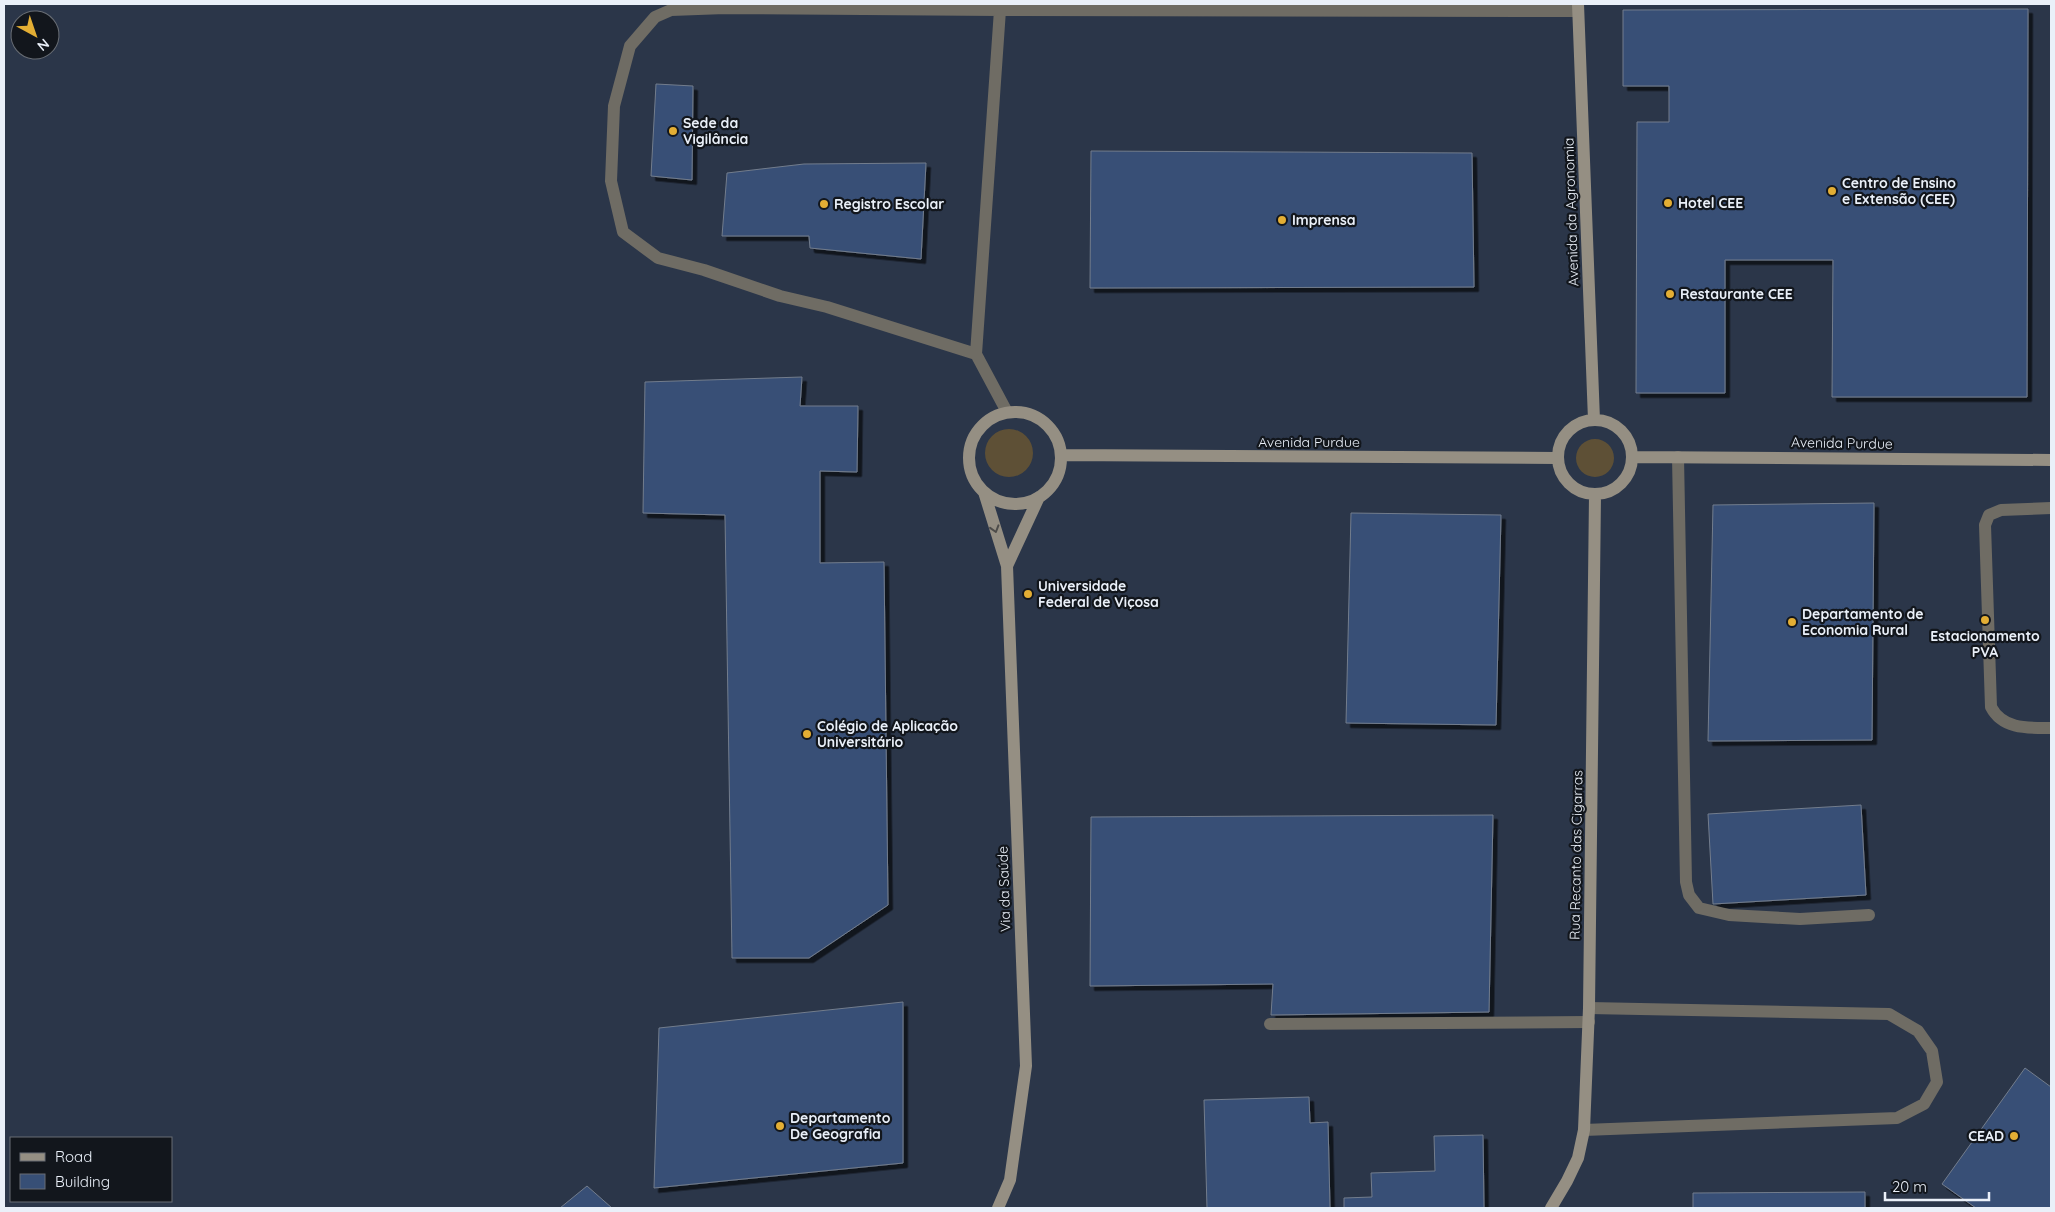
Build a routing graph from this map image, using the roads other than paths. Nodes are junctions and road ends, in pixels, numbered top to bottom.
1 (1578, 7) edge
2 (1000, 10) junction
3 (976, 354) junction
4 (1007, 412) junction
5 (1594, 420) junction
6 (1061, 455) junction
7 (1632, 457) junction
8 (1678, 457) junction
9 (1557, 458) junction
10 (2051, 460) edge
11 (984, 492) junction
12 (1595, 495) junction
13 (1039, 497) junction
14 (2051, 508) edge
15 (1006, 566) junction
16 (2051, 728) edge
17 (1869, 916) dead end
18 (1589, 1008) junction
19 (1589, 1022) junction
20 (1270, 1024) dead end
21 (1584, 1130) junction
22 (998, 1208) edge
23 (1551, 1208) edge

1 - 2 lane
1 - 5 street, Avenida da Agronomia
2 - 3 lane
2 - 3 lane
3 - 4 lane
4 - 6 street
4 - 11 street
5 - 7 street
5 - 9 street
6 - 9 street, Avenida Purdue
6 - 13 street
7 - 8 street, Avenida Purdue
7 - 12 street
8 - 10 street, Avenida Purdue
8 - 17 lane
9 - 12 street
11 - 13 street
11 -> 15 street, Via da Saúde
12 - 18 street, Rua Recanto das Cigarras
13 - 15 street, Via da Saúde
14 - 16 lane
15 - 22 street, Via da Saúde
18 - 19 street, Rua Recanto das Cigarras
18 - 21 lane
19 - 20 lane
19 - 21 street, Rua Recanto das Cigarras
21 - 23 street, Rua Recanto das Cigarras

